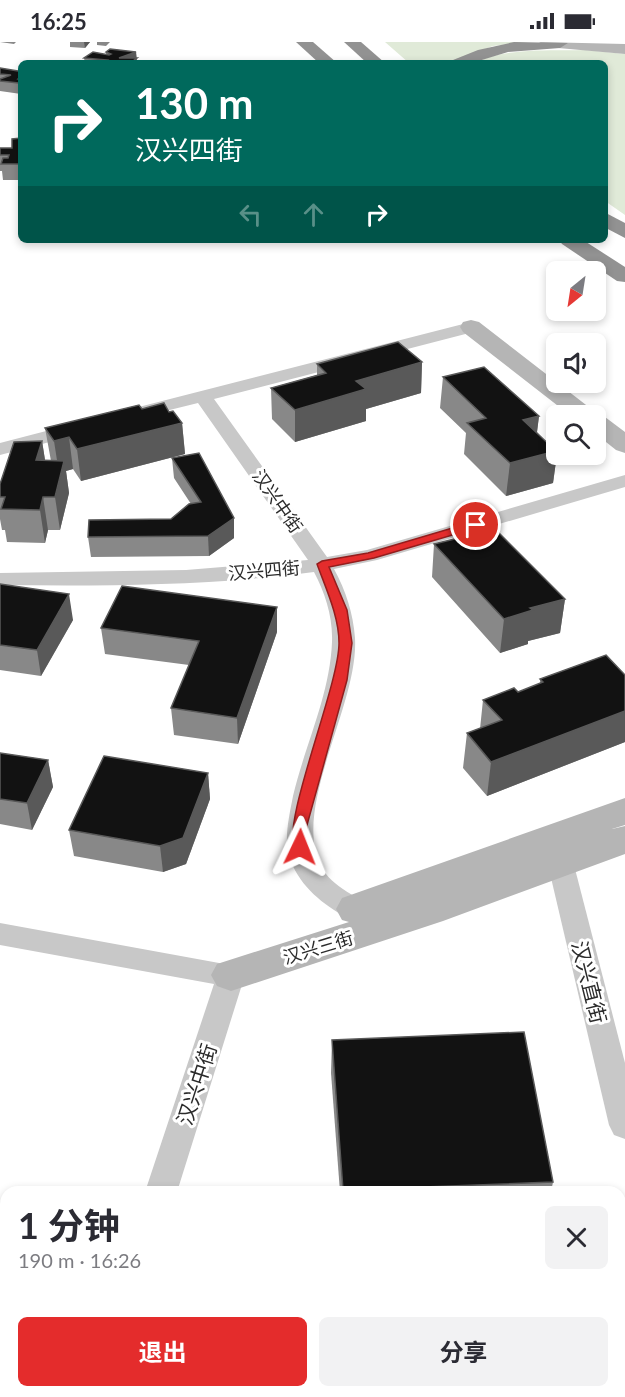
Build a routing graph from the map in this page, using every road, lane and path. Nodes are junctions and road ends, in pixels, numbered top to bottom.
1 (304, 42) edge
2 (352, 42) edge
3 (619, 42) edge
4 (554, 43) edge
5 (625, 43) edge
6 (625, 49) edge
7 (325, 60) edge
8 (373, 60) edge
9 (465, 60) edge
10 (608, 221) edge
11 (625, 232) edge
12 (575, 243) edge
13 (625, 276) edge
14 (471, 327) joint
15 (202, 395) junction
16 (573, 405) edge
17 (112, 419) edge
18 (90, 425) edge
19 (606, 430) edge
20 (625, 445) edge
21 (0, 449) edge
22 (625, 481) edge
23 (322, 564) junction
24 (0, 579) edge
25 (625, 811) edge
26 (625, 839) edge
27 (558, 852) junction
28 (370, 918) junction
29 (0, 934) edge
30 (231, 975) junction
31 (625, 1125) edge
32 (163, 1186) edge

1 - 7 highway
2 - 8 highway
3 - 5 street
4 - 6 street
4 - 9 highway
10 - 11 highway
12 - 13 highway
14 - 15 street
14 - 16 street
15 - 17 street
15 - 23 street, 汉兴中街
18 - 21 street
19 - 20 street
22 - 23 street, 汉兴四街
23 - 24 street, 汉兴四街
23 - 28 street, 汉兴中街
25 - 27 street, 汉兴三街
26 - 27 street, 汉兴三街
27 - 28 street, 汉兴三街
27 - 31 street, 汉兴直街
28 - 30 street, 汉兴三街
29 - 30 street, 汉兴三街
30 - 32 street, 汉兴中街

